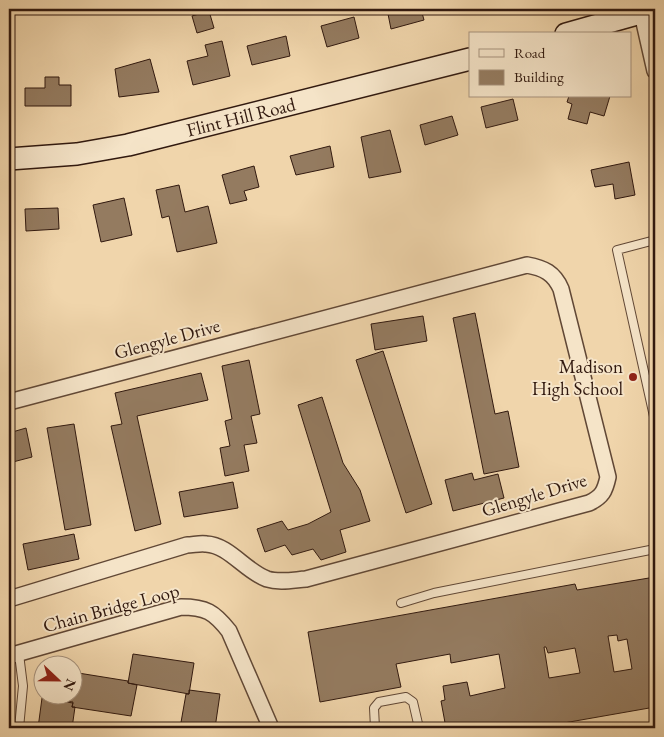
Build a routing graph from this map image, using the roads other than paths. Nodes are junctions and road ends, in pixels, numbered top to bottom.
1 (646, 10) edge
2 (573, 32) edge
3 (469, 59) edge
4 (655, 72) edge
5 (9, 158) edge
6 (655, 240) edge
7 (9, 402) edge
8 (655, 421) edge
9 (655, 549) edge
10 (9, 599) edge
11 (401, 603) dead end
12 (14, 655) edge
13 (19, 728) edge
14 (271, 728) edge
15 (375, 728) edge
16 (419, 728) edge

1 - 2 street
1 - 4 street
3 - 5 street, Flint Hill Road
6 - 8 lane
7 - 10 street, Glengyle Drive
9 - 11 lane
12 - 13 lane
12 - 14 street, Chain Bridge Loop
15 - 16 lane

